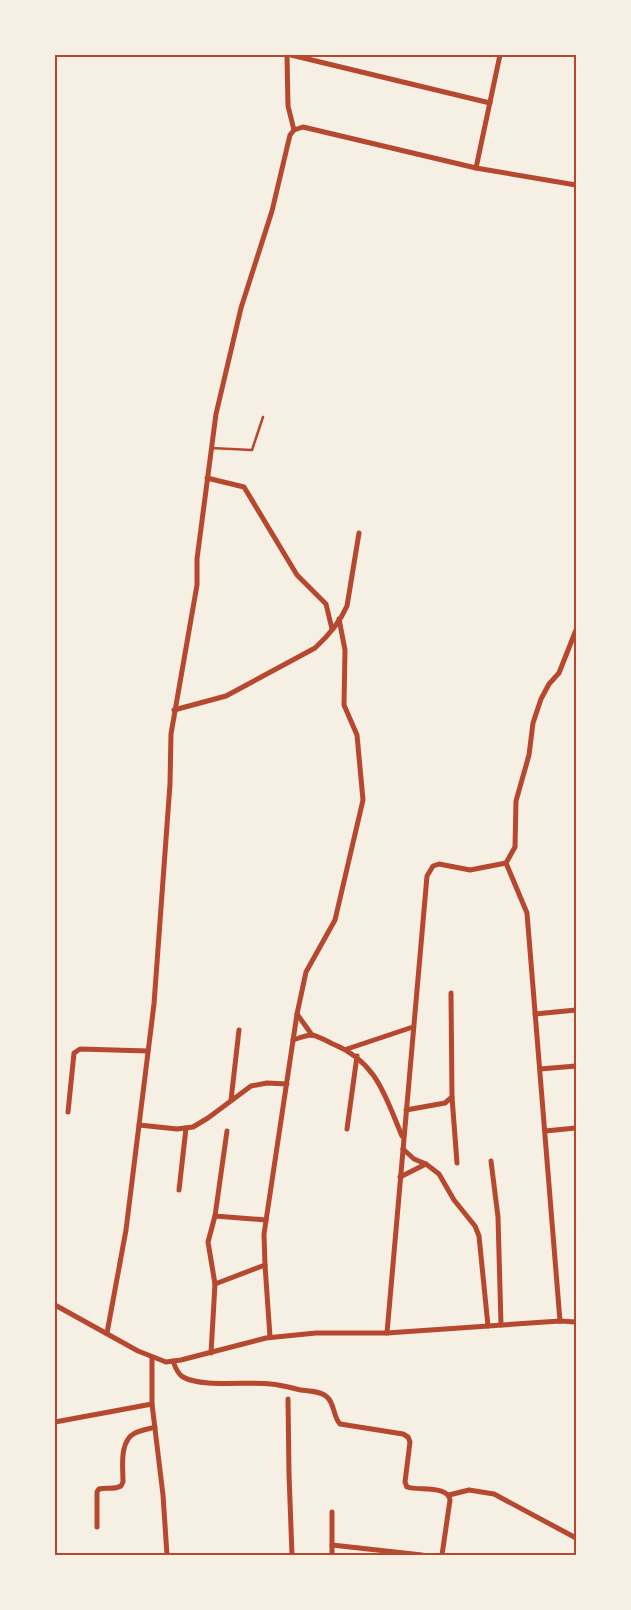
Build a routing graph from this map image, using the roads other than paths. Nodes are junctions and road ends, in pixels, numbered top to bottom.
1 (286, 55) edge
2 (291, 55) edge
3 (500, 55) edge
4 (490, 103) junction
5 (294, 130) junction
6 (476, 168) junction
7 (576, 185) edge
8 (263, 417) dead end
9 (211, 448) junction
10 (207, 478) junction
11 (359, 534) dead end
12 (339, 619) junction
13 (332, 629) junction
14 (576, 630) edge
15 (174, 710) junction
16 (506, 863) junction
17 (452, 993) dead end
18 (576, 1010) edge
19 (297, 1014) junction
20 (535, 1014) junction
21 (413, 1027) junction
22 (239, 1030) dead end
23 (312, 1035) junction
24 (293, 1040) junction
25 (347, 1049) junction
26 (148, 1051) junction
27 (357, 1056) junction
28 (576, 1066) edge
29 (540, 1069) junction
30 (287, 1084) junction
31 (452, 1097) junction
32 (231, 1100) junction
33 (406, 1110) junction
34 (68, 1112) dead end
35 (139, 1125) junction
36 (186, 1128) junction
37 (576, 1128) edge
38 (347, 1130) dead end
39 (227, 1131) dead end
40 (545, 1132) junction
41 (403, 1138) junction
42 (402, 1149) junction
43 (491, 1162) dead end
44 (457, 1163) dead end
45 (426, 1164) junction
46 (400, 1178) junction
47 (179, 1190) dead end
48 (215, 1216) junction
49 (266, 1220) junction
50 (265, 1265) junction
51 (215, 1284) junction
52 (55, 1305) edge
53 (560, 1321) junction
54 (576, 1322) edge
55 (500, 1325) junction
56 (488, 1326) junction
57 (107, 1333) junction
58 (388, 1333) junction
59 (270, 1337) junction
60 (211, 1352) junction
61 (152, 1358) junction
62 (173, 1362) junction
63 (288, 1399) dead end
64 (152, 1404) junction
65 (55, 1422) edge
66 (155, 1428) junction
67 (449, 1495) junction
68 (332, 1512) dead end
69 (97, 1527) dead end
70 (576, 1538) edge
71 (332, 1545) junction
72 (381, 1552) edge
73 (167, 1555) edge
74 (292, 1555) edge
75 (332, 1555) edge
76 (422, 1555) edge
77 (442, 1555) edge

1 - 5 street
2 - 4 street
3 - 4 street
4 - 6 street
5 - 6 street
5 - 9 street
6 - 7 street
8 - 9 lane
9 - 10 street
10 - 13 street
10 - 15 street
11 - 12 street
12 - 13 street
12 - 19 street
13 - 15 street
14 - 16 street
15 - 26 street
16 - 20 street
16 - 21 street
17 - 31 street
18 - 20 street
19 - 23 street
19 - 24 street
20 - 29 street
21 - 25 street
21 - 33 street
22 - 32 street
23 - 24 street
23 - 25 street
24 - 30 street
25 - 27 street
26 - 34 street
26 - 35 street
27 - 38 street
27 - 41 street
28 - 29 street
29 - 40 street
30 - 32 street
30 - 49 street
31 - 33 street
31 - 44 street
32 - 36 street
33 - 41 street
35 - 36 street
35 - 57 street
36 - 47 street
37 - 40 street
39 - 48 street
40 - 53 street
41 - 42 street
42 - 45 street
42 - 46 street
43 - 55 street
45 - 46 street
45 - 56 street
46 - 58 street
48 - 49 street
48 - 51 street
49 - 50 street
50 - 51 street
50 - 59 street
51 - 60 street
52 - 57 street
53 - 54 street
53 - 55 street
55 - 56 street
56 - 58 street
57 - 61 street
58 - 59 street
59 - 60 street
60 - 62 street
61 - 62 street
61 - 64 street
62 - 67 street
63 - 74 street
64 - 65 street
64 - 66 street
66 - 69 street
66 - 73 street
67 - 70 street
67 - 77 street
68 - 71 street
71 - 72 street
71 - 75 street
72 - 76 street

